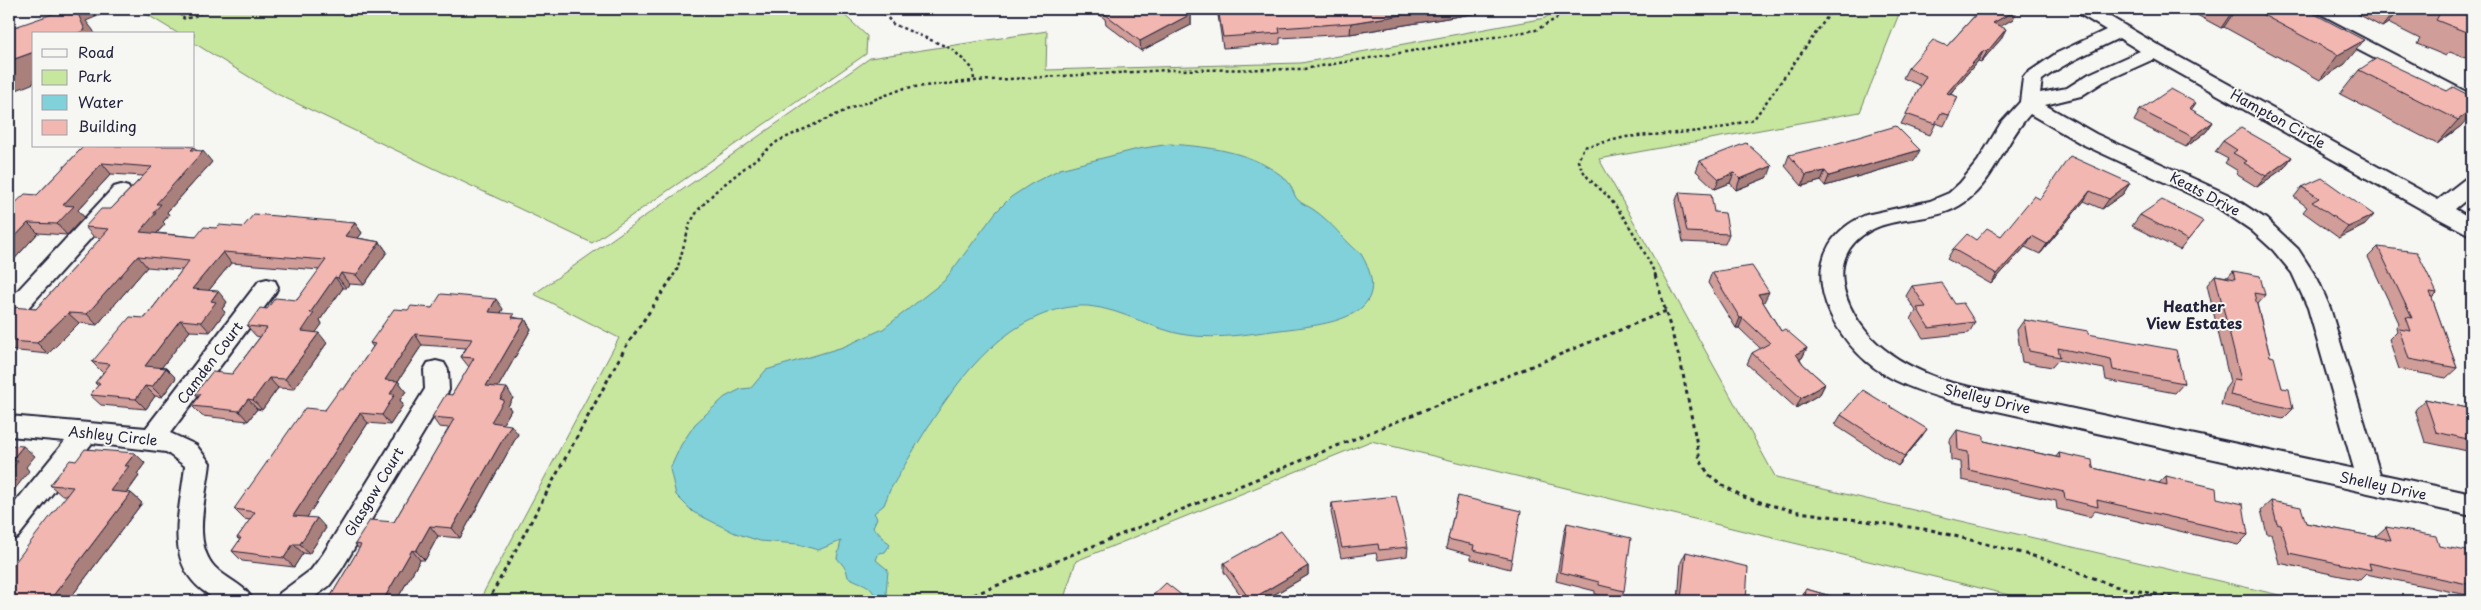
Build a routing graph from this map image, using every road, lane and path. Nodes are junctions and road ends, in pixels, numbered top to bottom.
1 (186, 9) edge
2 (204, 9) edge
3 (880, 9) edge
4 (898, 9) edge
5 (1565, 9) edge
6 (1830, 9) edge
7 (2084, 9) edge
8 (2293, 9) edge
9 (884, 14) junction
10 (2119, 31) junction
11 (2154, 51) junction
12 (974, 80) junction
13 (2472, 103) edge
14 (2029, 104) junction
15 (2472, 184) edge
16 (122, 192) dead end
17 (2440, 210) junction
18 (2472, 228) edge
19 (267, 287) dead end
20 (1666, 311) junction
21 (9, 314) edge
22 (436, 370) dead end
23 (9, 426) edge
24 (86, 433) junction
25 (152, 439) junction
26 (2370, 483) junction
27 (2472, 505) edge
28 (9, 529) edge
29 (240, 601) edge
30 (289, 601) edge
31 (488, 601) edge
32 (959, 601) edge
33 (2191, 601) edge

1 - 2 path
3 - 9 path
4 - 9 path
5 - 12 path
6 - 20 path
7 - 10 street, Hampton Circle
8 - 13 street
9 - 12 path
10 - 11 street, Hampton Circle
10 - 14 street
11 - 14 street
11 - 17 street, Hampton Circle
12 - 31 path
14 - 26 street, Keats Drive
14 - 26 street, Shelley Drive
15 - 17 street
16 - 21 street
17 - 18 street, Hampton Circle
19 - 25 street, Camden Court
20 - 32 path
20 - 33 path
22 - 30 street, Glasgow Court
23 - 24 street, Ashley Circle
24 - 25 street, Ashley Circle
24 - 28 street
25 - 29 street, Ashley Circle
26 - 27 street, Shelley Drive

